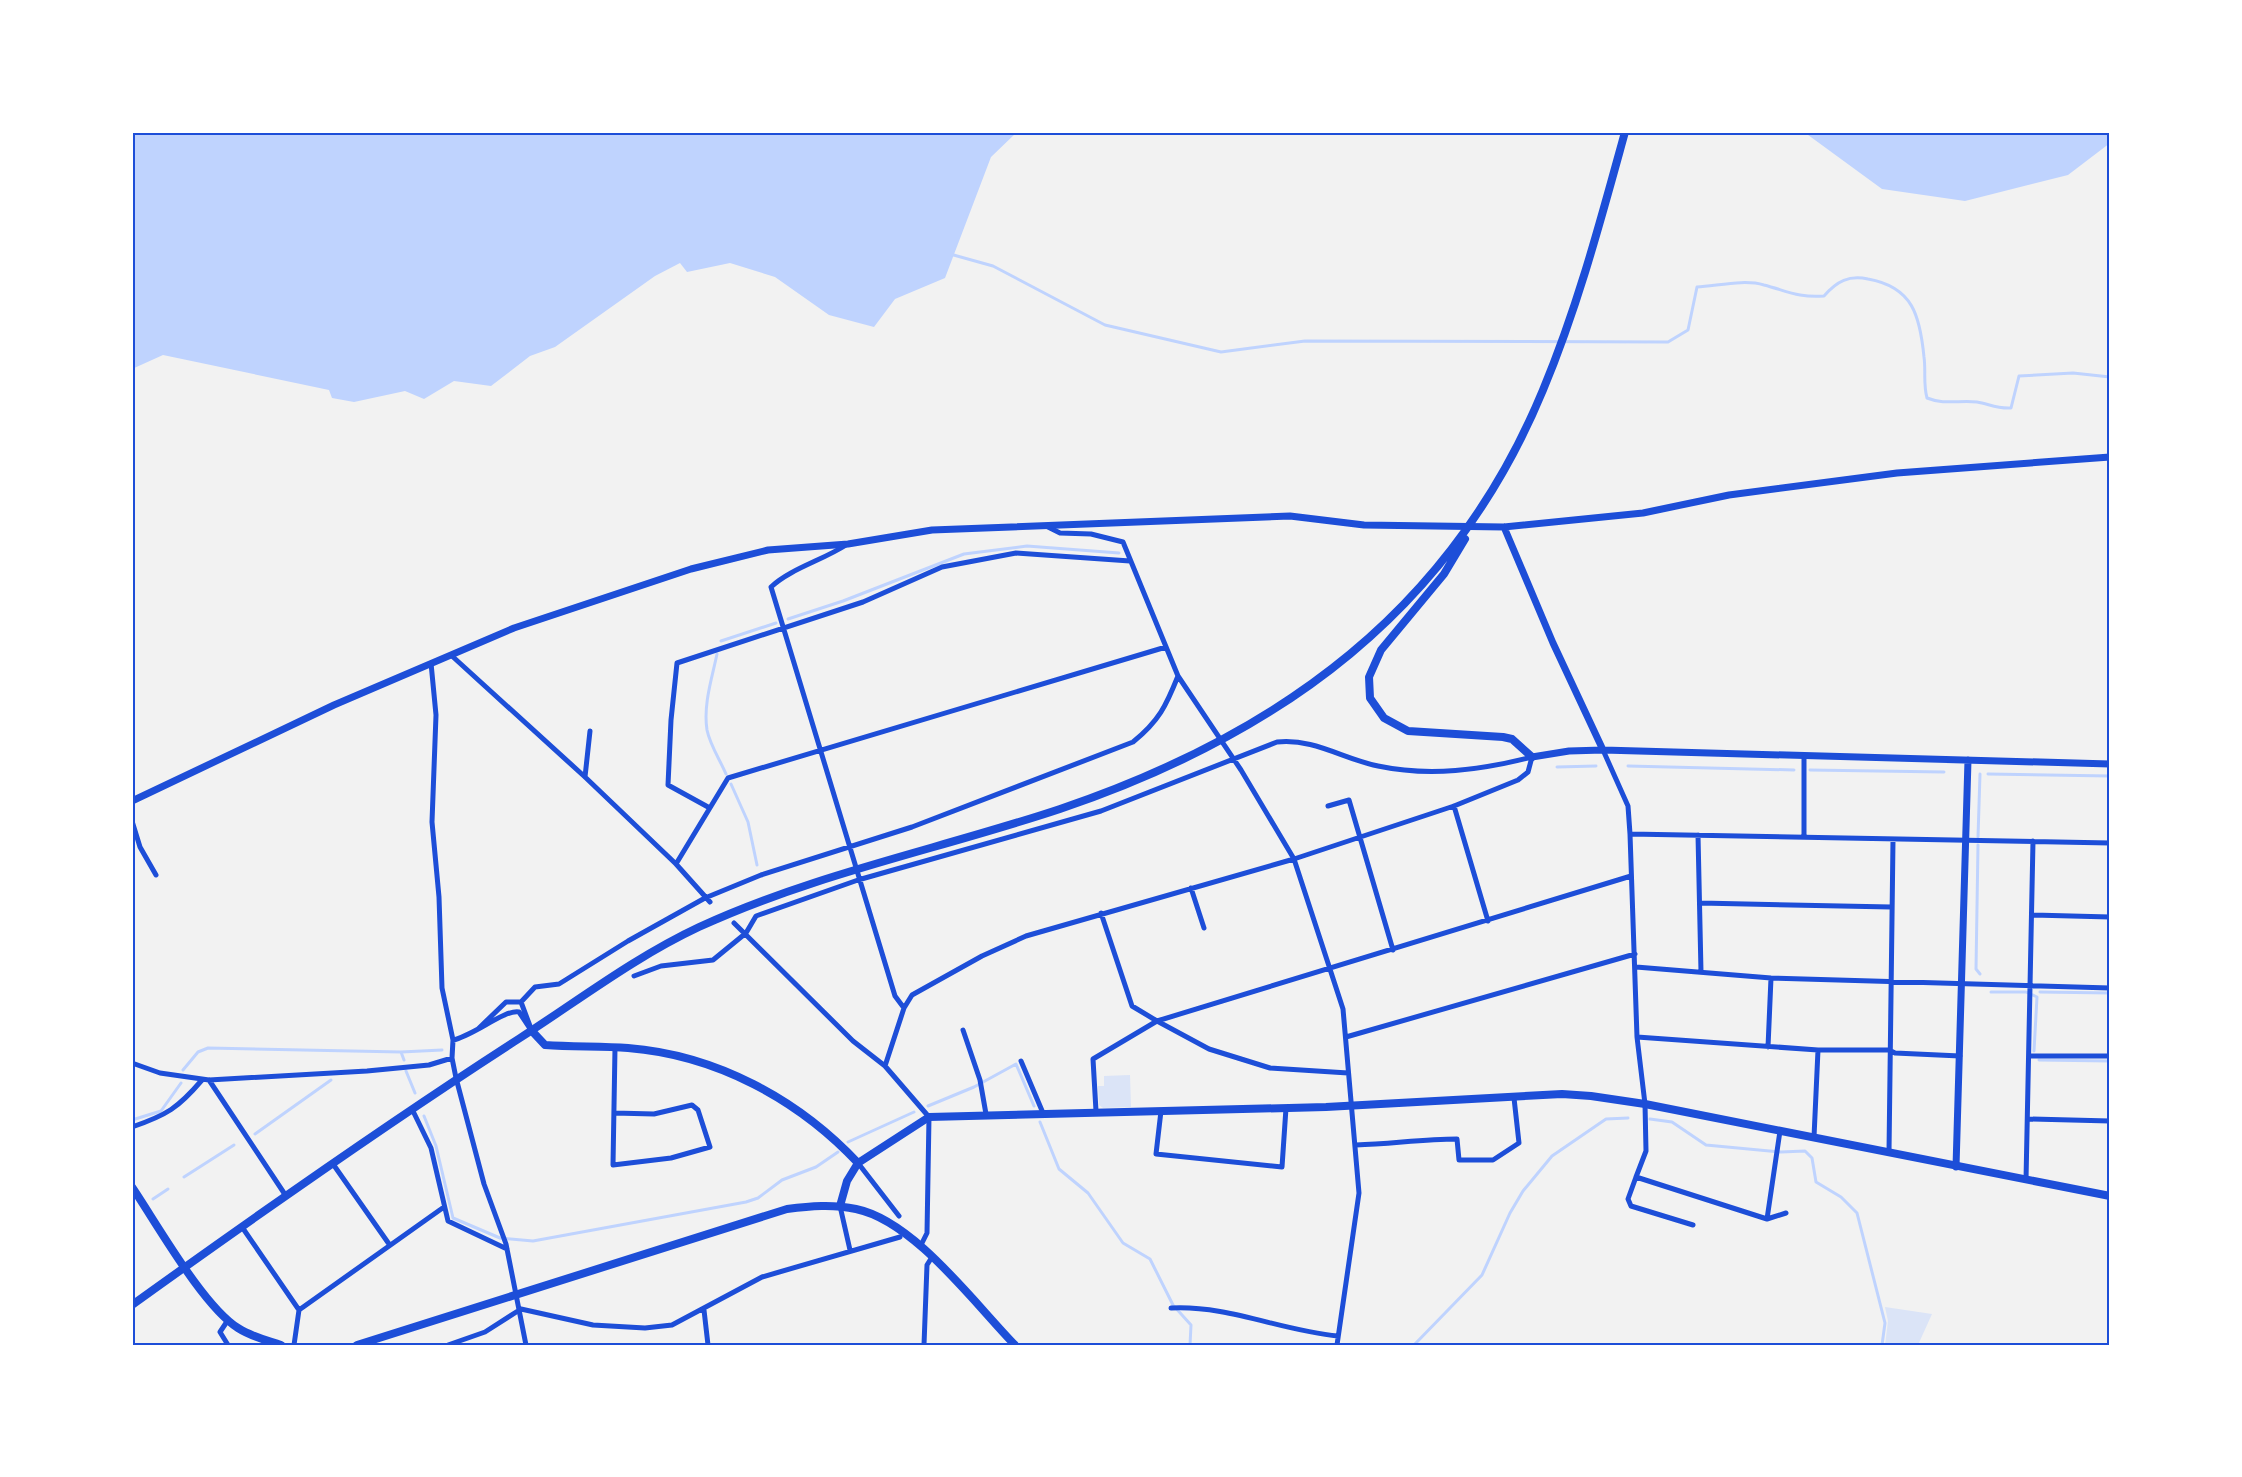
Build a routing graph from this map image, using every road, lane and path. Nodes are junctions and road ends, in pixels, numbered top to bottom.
1 (1625, 132) edge
2 (2110, 457) edge
3 (1478, 514) junction
4 (1042, 524) junction
5 (1504, 527) junction
6 (848, 544) junction
7 (1130, 561) junction
8 (784, 628) junction
9 (1166, 647) junction
10 (452, 656) junction
11 (431, 663) junction
12 (1178, 676) junction
13 (590, 731) dead end
14 (1603, 750) junction
15 (820, 751) junction
16 (1804, 755) junction
17 (1233, 758) junction
18 (1532, 758) junction
19 (1968, 760) junction
20 (2110, 764) edge
21 (585, 777) junction
22 (132, 801) edge
23 (1328, 806) dead end
24 (708, 807) junction
25 (1454, 807) junction
26 (132, 820) edge
27 (1630, 834) junction
28 (1698, 835) junction
29 (1804, 836) junction
30 (1360, 837) junction
31 (1893, 840) junction
32 (1968, 841) junction
33 (2033, 842) junction
34 (2110, 843) edge
35 (848, 847) junction
36 (1294, 859) junction
37 (676, 864) junction
38 (156, 875) dead end
39 (1631, 876) junction
40 (858, 880) junction
41 (1191, 888) junction
42 (707, 900) junction
43 (1700, 903) junction
44 (1891, 907) junction
45 (1101, 913) junction
46 (2033, 915) junction
47 (2110, 917) edge
48 (1488, 921) junction
49 (734, 923) dead end
50 (1204, 928) dead end
51 (746, 933) junction
52 (1393, 951) junction
53 (1635, 954) junction
54 (1636, 967) junction
55 (1330, 968) junction
56 (1701, 972) junction
57 (634, 976) dead end
58 (1771, 978) junction
59 (1890, 980) junction
60 (1963, 982) junction
61 (2030, 985) junction
62 (2110, 988) edge
63 (520, 1002) junction
64 (904, 1008) junction
65 (1157, 1021) junction
66 (531, 1030) junction
67 (963, 1030) dead end
68 (475, 1033) junction
69 (1346, 1036) junction
70 (1637, 1037) junction
71 (453, 1040) junction
72 (1768, 1047) junction
73 (615, 1048) junction
74 (1818, 1050) junction
75 (1889, 1050) junction
76 (1960, 1056) junction
77 (2029, 1056) junction
78 (2110, 1056) edge
79 (452, 1058) junction
80 (1021, 1061) dead end
81 (132, 1063) edge
82 (885, 1066) junction
83 (1348, 1072) junction
84 (456, 1078) junction
85 (206, 1080) junction
86 (1514, 1098) junction
87 (1645, 1104) junction
88 (1351, 1106) junction
89 (1286, 1108) junction
90 (412, 1109) junction
91 (1161, 1110) junction
92 (1096, 1111) junction
93 (614, 1113) junction
94 (1043, 1113) junction
95 (986, 1114) junction
96 (929, 1117) junction
97 (2028, 1119) junction
98 (2110, 1121) edge
99 (132, 1127) edge
100 (1780, 1131) junction
101 (1814, 1137) junction
102 (1356, 1145) junction
103 (1889, 1152) junction
104 (858, 1163) junction
105 (333, 1164) junction
106 (1956, 1167) junction
107 (1636, 1177) junction
108 (2026, 1180) junction
109 (132, 1187) edge
110 (286, 1196) junction
111 (2110, 1196) edge
112 (840, 1206) junction
113 (444, 1207) junction
114 (1786, 1213) dead end
115 (899, 1216) dead end
116 (1767, 1219) junction
117 (1693, 1225) dead end
118 (242, 1227) junction
119 (900, 1237) dead end
120 (389, 1244) junction
121 (921, 1245) junction
122 (507, 1247) junction
123 (850, 1250) junction
124 (932, 1257) junction
125 (186, 1266) junction
126 (517, 1295) junction
127 (132, 1305) edge
128 (1171, 1308) dead end
129 (521, 1309) junction
130 (299, 1310) junction
131 (704, 1310) junction
132 (228, 1320) junction
133 (1338, 1336) junction
134 (228, 1345) edge
135 (281, 1345) edge
136 (294, 1345) edge
137 (357, 1345) edge
138 (448, 1345) edge
139 (526, 1345) edge
140 (708, 1345) edge
141 (924, 1345) edge
142 (1015, 1345) edge
143 (1337, 1345) edge

1 - 3 main road
2 - 5 street
3 - 18 main road
3 - 66 main road
4 - 5 street
4 - 6 street
4 - 7 street
5 - 14 street
6 - 8 street
6 - 10 street
7 - 8 street
7 - 9 street
8 - 15 street
8 - 24 street
9 - 12 street
9 - 15 street
10 - 11 street
10 - 21 street
11 - 22 street
11 - 71 street
12 - 17 street
12 - 35 street
13 - 21 street
14 - 16 street
14 - 18 street
14 - 27 street
15 - 24 street
15 - 35 street
16 - 19 street
16 - 29 street
17 - 18 street
17 - 36 street
17 - 40 street
18 - 25 street
19 - 20 street
19 - 32 street
21 - 37 street
23 - 30 street
24 - 37 street
25 - 30 street
25 - 48 street
26 - 38 street
27 - 28 street
27 - 39 street
28 - 29 street
28 - 43 street
29 - 31 street
30 - 36 street
30 - 52 street
31 - 32 street
31 - 44 street
32 - 33 street
32 - 60 street
33 - 34 street
33 - 46 street
35 - 40 street
35 - 42 street
36 - 41 street
36 - 55 street
37 - 42 street
39 - 48 street
39 - 53 street
40 - 51 street
40 - 64 street
41 - 45 street
41 - 50 street
42 - 63 street
43 - 44 street
43 - 56 street
44 - 59 street
45 - 64 street
45 - 65 street
46 - 47 street
46 - 61 street
48 - 52 street
49 - 51 street
51 - 57 street
51 - 82 street
52 - 55 street
53 - 54 street
53 - 69 street
54 - 56 street
54 - 70 street
55 - 65 street
55 - 69 street
56 - 58 street
58 - 59 street
58 - 72 street
59 - 60 street
59 - 75 street
60 - 61 street
60 - 76 street
61 - 62 street
61 - 77 street
63 - 66 street
63 - 68 street
64 - 82 street
65 - 83 street
65 - 92 street
66 - 68 street
66 - 73 main road
66 - 84 main road
67 - 95 street
68 - 71 street
69 - 83 street
70 - 72 street
70 - 87 street
71 - 79 street
72 - 74 street
73 - 93 street
73 - 104 main road
74 - 75 street
74 - 101 street
75 - 76 street
75 - 103 street
76 - 106 street
77 - 78 street
77 - 97 street
79 - 84 street
79 - 85 street
80 - 94 street
81 - 85 street
82 - 96 street
83 - 88 street
84 - 90 main road
84 - 122 street
85 - 99 street
85 - 110 street
86 - 87 main road
86 - 88 main road
86 - 102 street
87 - 100 main road
87 - 107 street
88 - 89 main road
88 - 102 street
89 - 91 main road
89 - 91 street
90 - 105 main road
90 - 113 street
91 - 92 main road
92 - 94 main road
93 - 93 street
94 - 95 main road
95 - 96 main road
96 - 104 main road
96 - 121 street
97 - 98 street
97 - 108 street
100 - 101 main road
100 - 116 street
101 - 103 main road
102 - 133 street
103 - 106 main road
104 - 112 main road
104 - 115 street
105 - 110 main road
105 - 120 street
106 - 108 main road
107 - 116 street
107 - 117 street
108 - 111 main road
109 - 125 main road
110 - 118 main road
112 - 121 main road
112 - 123 street
112 - 126 main road
113 - 120 street
113 - 122 street
114 - 116 street
118 - 125 main road
118 - 130 street
119 - 123 street
120 - 130 street
121 - 124 main road
122 - 126 street
123 - 131 street
124 - 141 street
124 - 142 main road
125 - 127 main road
125 - 132 main road
126 - 129 street
126 - 137 main road
128 - 133 street
129 - 131 street
129 - 138 street
129 - 139 street
130 - 136 street
131 - 140 street
132 - 134 street
132 - 135 main road
133 - 143 street

